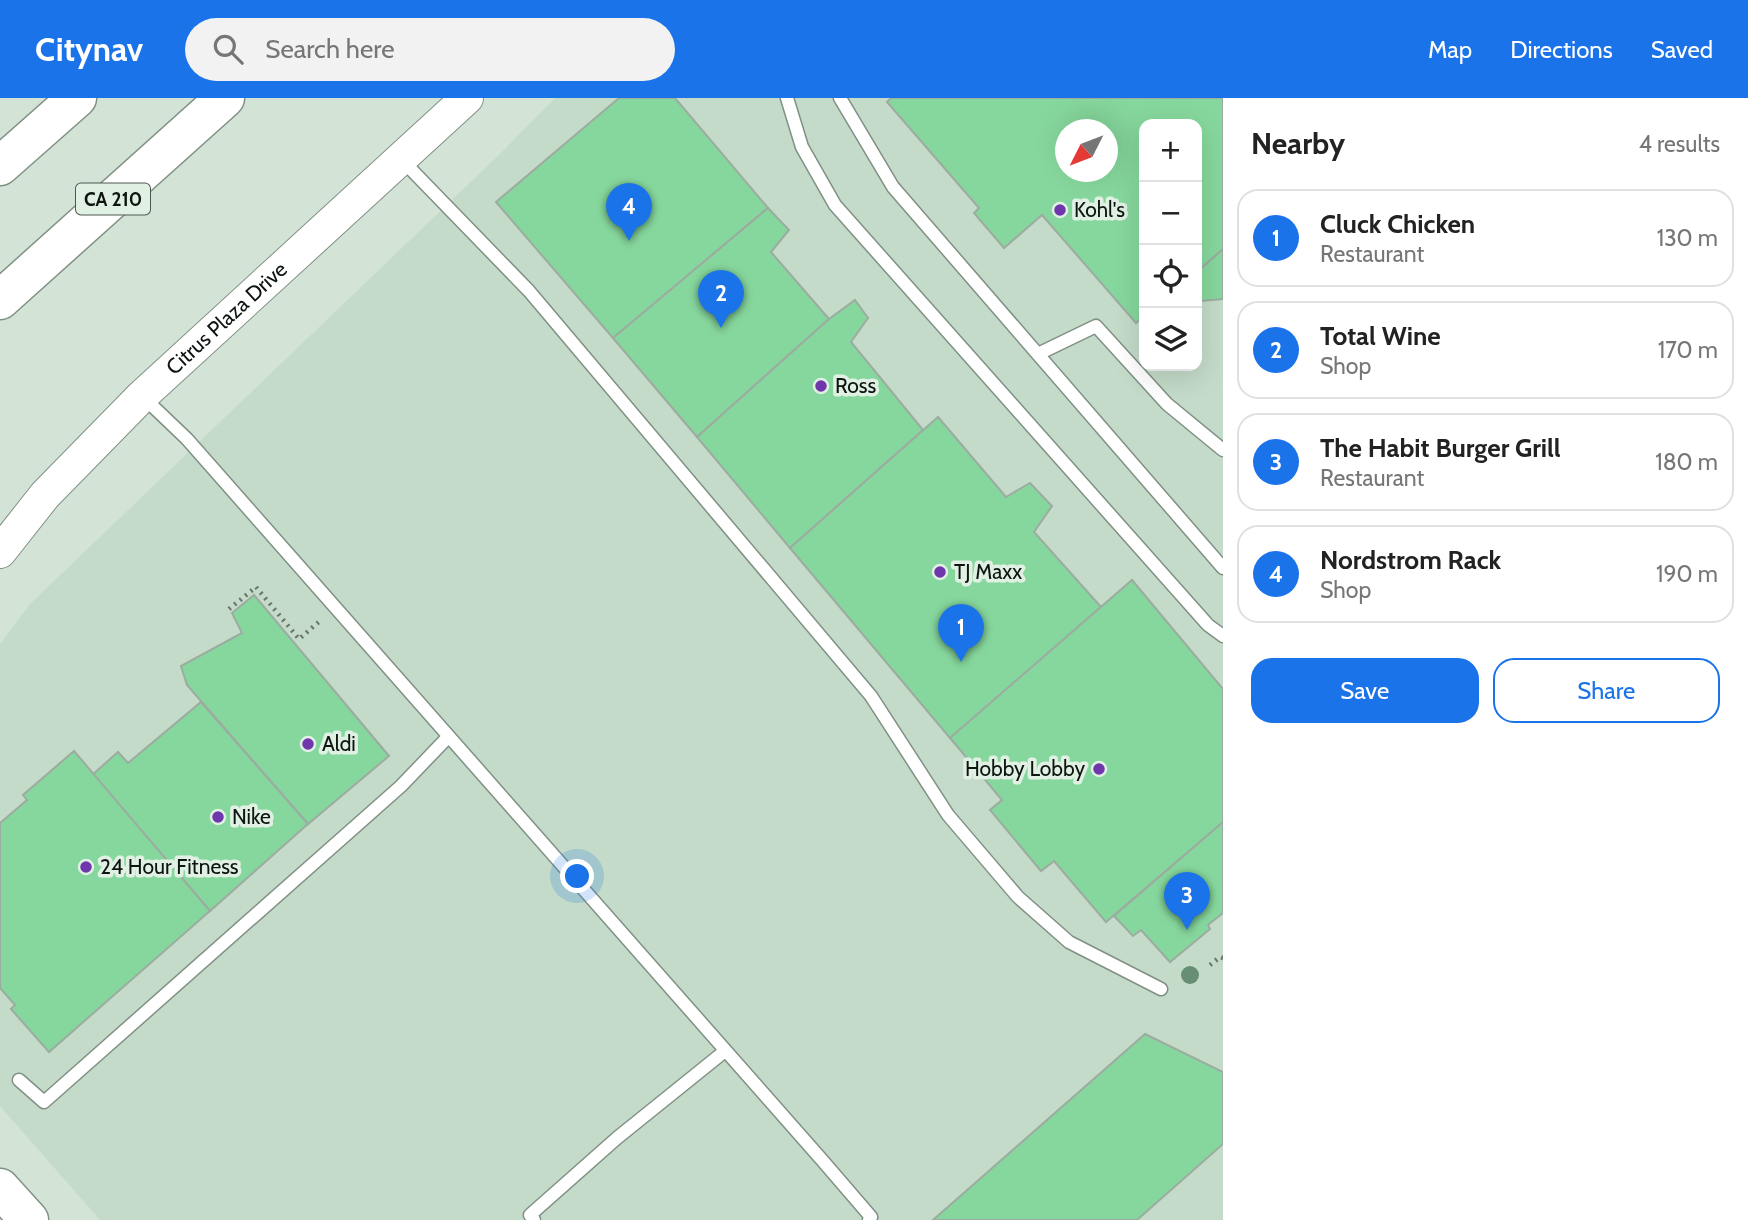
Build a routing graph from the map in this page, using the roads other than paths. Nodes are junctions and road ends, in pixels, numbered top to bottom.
1 (77, 98) edge
2 (225, 98) edge
3 (467, 98) edge
4 (787, 98) edge
5 (840, 98) edge
6 (401, 158) junction
7 (0, 166) edge
8 (0, 300) edge
9 (1038, 354) junction
10 (142, 396) junction
11 (1223, 450) edge
12 (0, 552) edge
13 (1223, 568) edge
14 (1223, 636) edge
15 (447, 737) junction
16 (1161, 989) dead end
17 (725, 1051) junction
18 (19, 1080) dead end
19 (0, 1188) edge
20 (29, 1220) edge
21 (534, 1220) edge
22 (869, 1220) edge

1 - 7 main road
2 - 8 main road, CA 210
3 - 6 street, Citrus Plaza Drive
4 - 14 lane
5 - 9 lane
6 - 10 street, Citrus Plaza Drive
6 - 16 lane
9 - 11 lane
9 - 13 lane
10 - 12 street, Citrus Plaza Drive
10 - 15 lane
15 - 17 lane
15 - 18 lane
17 - 21 lane
17 - 22 lane
19 - 20 main road

